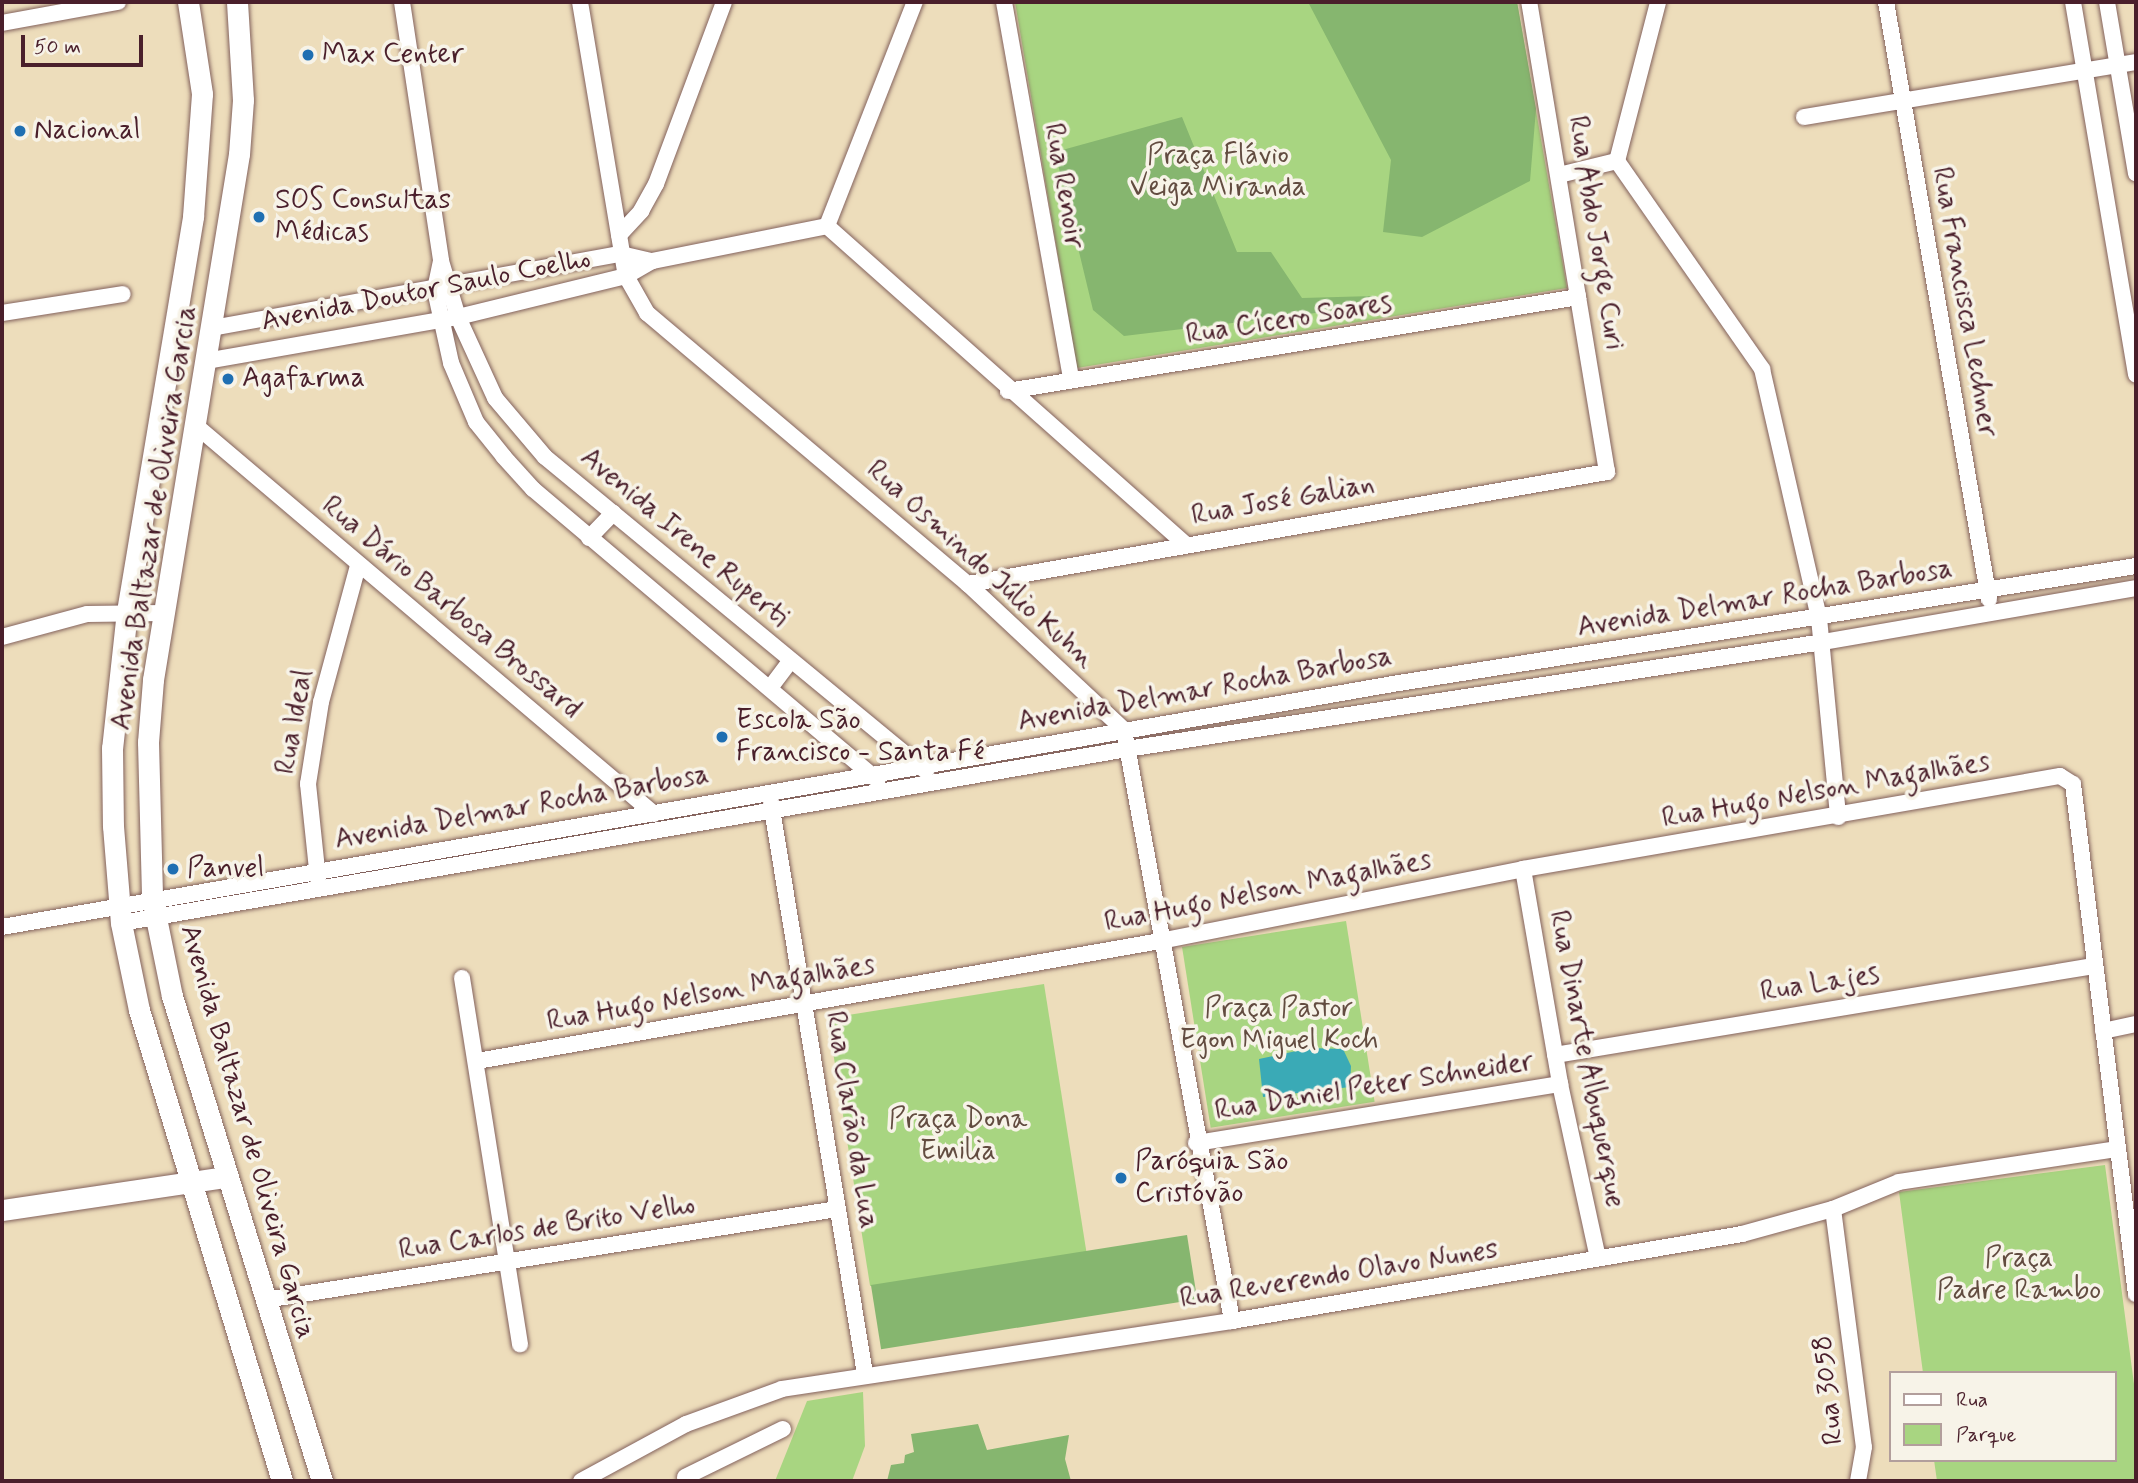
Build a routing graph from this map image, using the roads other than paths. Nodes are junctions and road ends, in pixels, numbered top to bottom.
1 (118, 2) edge
2 (188, 2) edge
3 (237, 2) edge
4 (402, 2) edge
5 (580, 2) edge
6 (724, 2) edge
7 (915, 2) edge
8 (1004, 2) edge
9 (1529, 2) edge
10 (1658, 2) edge
11 (1886, 2) edge
12 (2073, 2) edge
13 (2107, 2) edge
14 (2, 23) edge
15 (2136, 62) edge
16 (2118, 65) junction
17 (2085, 71) junction
18 (1902, 101) junction
19 (1804, 117) dead end
20 (1617, 161) junction
21 (2136, 174) edge
22 (1559, 175) junction
23 (827, 226) junction
24 (619, 235) junction
25 (621, 254) junction
26 (441, 261) junction
27 (652, 261) junction
28 (626, 276) junction
29 (451, 285) junction
30 (435, 290) junction
31 (123, 294) dead end
32 (1578, 297) junction
33 (2, 313) edge
34 (458, 317) junction
35 (438, 320) junction
36 (212, 328) junction
37 (206, 361) junction
38 (2136, 375) edge
39 (1071, 380) junction
40 (1008, 391) junction
41 (194, 424) junction
42 (1607, 472) joint
43 (612, 513) junction
44 (589, 538) junction
45 (1186, 545) junction
46 (358, 566) junction
47 (2136, 566) edge
48 (968, 584) junction
49 (2136, 588) edge
50 (1987, 591) junction
51 (127, 611) junction
52 (1991, 612) junction
53 (163, 613) junction
54 (1819, 618) junction
55 (2, 637) edge
56 (1823, 642) junction
57 (790, 661) junction
58 (770, 688) junction
59 (1124, 730) junction
60 (1127, 749) junction
61 (920, 768) junction
62 (873, 777) junction
63 (945, 784) junction
64 (769, 791) junction
65 (892, 793) junction
66 (650, 811) junction
67 (774, 812) junction
68 (1838, 817) junction
69 (676, 830) junction
70 (1523, 869) junction
71 (317, 871) junction
72 (319, 889) junction
73 (154, 907) junction
74 (120, 913) junction
75 (2, 927) edge
76 (1160, 941) junction
77 (2094, 966) junction
78 (462, 978) dead end
79 (807, 1005) junction
80 (2136, 1024) edge
81 (2103, 1031) junction
82 (1555, 1055) junction
83 (477, 1061) junction
84 (1560, 1084) junction
85 (1196, 1143) junction
86 (2117, 1149) junction
87 (226, 1177) junction
88 (190, 1185) junction
89 (2130, 1200) edge
90 (837, 1209) junction
91 (1833, 1209) junction
92 (2, 1210) edge
93 (1598, 1258) junction
94 (508, 1261) junction
95 (2136, 1294) edge
96 (265, 1300) junction
97 (1232, 1321) junction
98 (520, 1344) dead end
99 (864, 1374) junction
100 (783, 1429) dead end
101 (685, 1477) dead end
102 (282, 1481) edge
103 (322, 1481) edge
104 (580, 1481) edge
105 (1858, 1481) edge

1 - 14 street
2 - 51 main road, Avenida Baltazar de Oliveira Garcia
3 - 36 main road, Avenida Baltazar de Oliveira Garcia
4 - 26 street
5 - 24 street, Rua Osmindo Júlio Kuhn
6 - 24 street
7 - 23 street
8 - 39 street, Rua Renoir
9 - 22 street, Rua Abdo Jorge Curi
10 - 20 street
11 - 18 street, Rua Francisca Lechner
12 - 17 street
13 - 16 street
15 - 16 street
16 - 17 street
16 - 21 street
17 - 18 street
17 - 38 street
18 - 19 street
18 - 50 street, Rua Francisca Lechner
20 - 22 street
20 - 54 street
22 - 32 street, Rua Abdo Jorge Curi
23 - 27 street, Avenida Doutor Saulo Coelho
23 - 40 street
24 - 25 street, Rua Osmindo Júlio Kuhn
25 - 27 street, Avenida Doutor Saulo Coelho
25 - 28 street, Rua Osmindo Júlio Kuhn
25 - 29 street, Avenida Doutor Saulo Coelho
26 - 29 street, Avenida Irene Ruperti
26 - 30 street
27 - 28 street, Avenida Doutor Saulo Coelho
28 - 34 street, Avenida Doutor Saulo Coelho
28 - 48 street, Rua Osmindo Júlio Kuhn
29 - 30 street, Avenida Doutor Saulo Coelho
29 - 34 street, Avenida Irene Ruperti
30 - 35 street
30 - 36 street, Avenida Doutor Saulo Coelho
31 - 33 street
32 - 39 street, Rua Cícero Soares
32 - 42 street, Rua Abdo Jorge Curi
34 - 35 street, Avenida Doutor Saulo Coelho
34 - 43 street, Avenida Irene Ruperti
35 - 37 street, Avenida Doutor Saulo Coelho
35 - 44 street
36 - 37 main road, Avenida Baltazar de Oliveira Garcia
37 - 41 main road, Avenida Baltazar de Oliveira Garcia
39 - 40 street, Rua Cícero Soares
40 - 45 street
41 - 46 street, Rua Dário Barbosa Brossard
41 - 53 main road, Avenida Baltazar de Oliveira Garcia
42 - 45 street, Rua José Galian
43 - 44 street
43 - 57 street, Avenida Irene Ruperti
44 - 58 street
45 - 48 street, Rua José Galian
46 - 66 street, Rua Dário Barbosa Brossard
46 - 71 street, Rua Ideal
47 - 50 street, Avenida Delmar Rocha Barbosa
48 - 59 street, Rua Osmindo Júlio Kuhn
49 - 52 street, Avenida Delmar Rocha Barbosa
50 - 52 street, Rua Francisca Lechner
50 - 54 street, Avenida Delmar Rocha Barbosa
51 - 53 street
51 - 55 street
51 - 74 main road, Avenida Baltazar de Oliveira Garcia
52 - 56 street, Avenida Delmar Rocha Barbosa
53 - 73 main road, Avenida Baltazar de Oliveira Garcia
54 - 56 street
54 - 59 street, Avenida Delmar Rocha Barbosa
56 - 60 street, Avenida Delmar Rocha Barbosa
56 - 68 street
57 - 58 street
57 - 61 street, Avenida Irene Ruperti
58 - 62 street
59 - 60 street
59 - 61 street, Avenida Delmar Rocha Barbosa
60 - 63 street, Avenida Delmar Rocha Barbosa
60 - 76 street
61 - 62 street, Avenida Delmar Rocha Barbosa
61 - 63 street, Avenida Irene Ruperti
62 - 64 street, Avenida Delmar Rocha Barbosa
62 - 65 street
63 - 65 street, Avenida Delmar Rocha Barbosa
64 - 66 street, Avenida Delmar Rocha Barbosa
64 - 67 street, Rua Clarão da Lua
65 - 67 street, Avenida Delmar Rocha Barbosa
66 - 69 street, Rua Dário Barbosa Brossard
66 - 71 street, Avenida Delmar Rocha Barbosa
67 - 69 street, Avenida Delmar Rocha Barbosa
67 - 79 street, Rua Clarão da Lua
68 - 70 street, Rua Hugo Nelson Magalhães
68 - 77 street, Rua Hugo Nelson Magalhães
69 - 72 street, Avenida Delmar Rocha Barbosa
70 - 76 street, Rua Hugo Nelson Magalhães
70 - 82 street, Rua Dinarte Albuquerque
71 - 72 street, Rua Ideal
71 - 73 street, Avenida Delmar Rocha Barbosa
72 - 73 street, Avenida Delmar Rocha Barbosa
73 - 74 street, Avenida Delmar Rocha Barbosa
73 - 87 main road, Avenida Baltazar de Oliveira Garcia
74 - 75 street, Avenida Delmar Rocha Barbosa
74 - 88 main road, Avenida Baltazar de Oliveira Garcia
76 - 79 street, Rua Hugo Nelson Magalhães
76 - 85 street
77 - 81 street
77 - 82 street, Rua Lajes
78 - 83 street
79 - 83 street, Rua Hugo Nelson Magalhães
79 - 90 street, Rua Clarão da Lua
80 - 81 street
81 - 86 street
82 - 84 street, Rua Dinarte Albuquerque
83 - 94 street
84 - 85 street, Rua Daniel Peter Schneider
84 - 93 street, Rua Dinarte Albuquerque
85 - 97 street
86 - 89 street
86 - 91 street, Rua Reverendo Olavo Nunes
87 - 88 main road
87 - 96 main road, Avenida Baltazar de Oliveira Garcia
88 - 92 main road
88 - 102 main road, Avenida Baltazar de Oliveira Garcia
89 - 95 street
90 - 94 street, Rua Carlos de Brito Velho
90 - 99 street, Rua Clarão da Lua
91 - 93 street, Rua Reverendo Olavo Nunes
91 - 105 street, Rua 3058
93 - 97 street, Rua Reverendo Olavo Nunes
94 - 96 street, Rua Carlos de Brito Velho
94 - 98 street
96 - 103 main road, Avenida Baltazar de Oliveira Garcia
97 - 99 street, Rua Reverendo Olavo Nunes
99 - 104 street, Rua Reverendo Olavo Nunes
100 - 101 street

